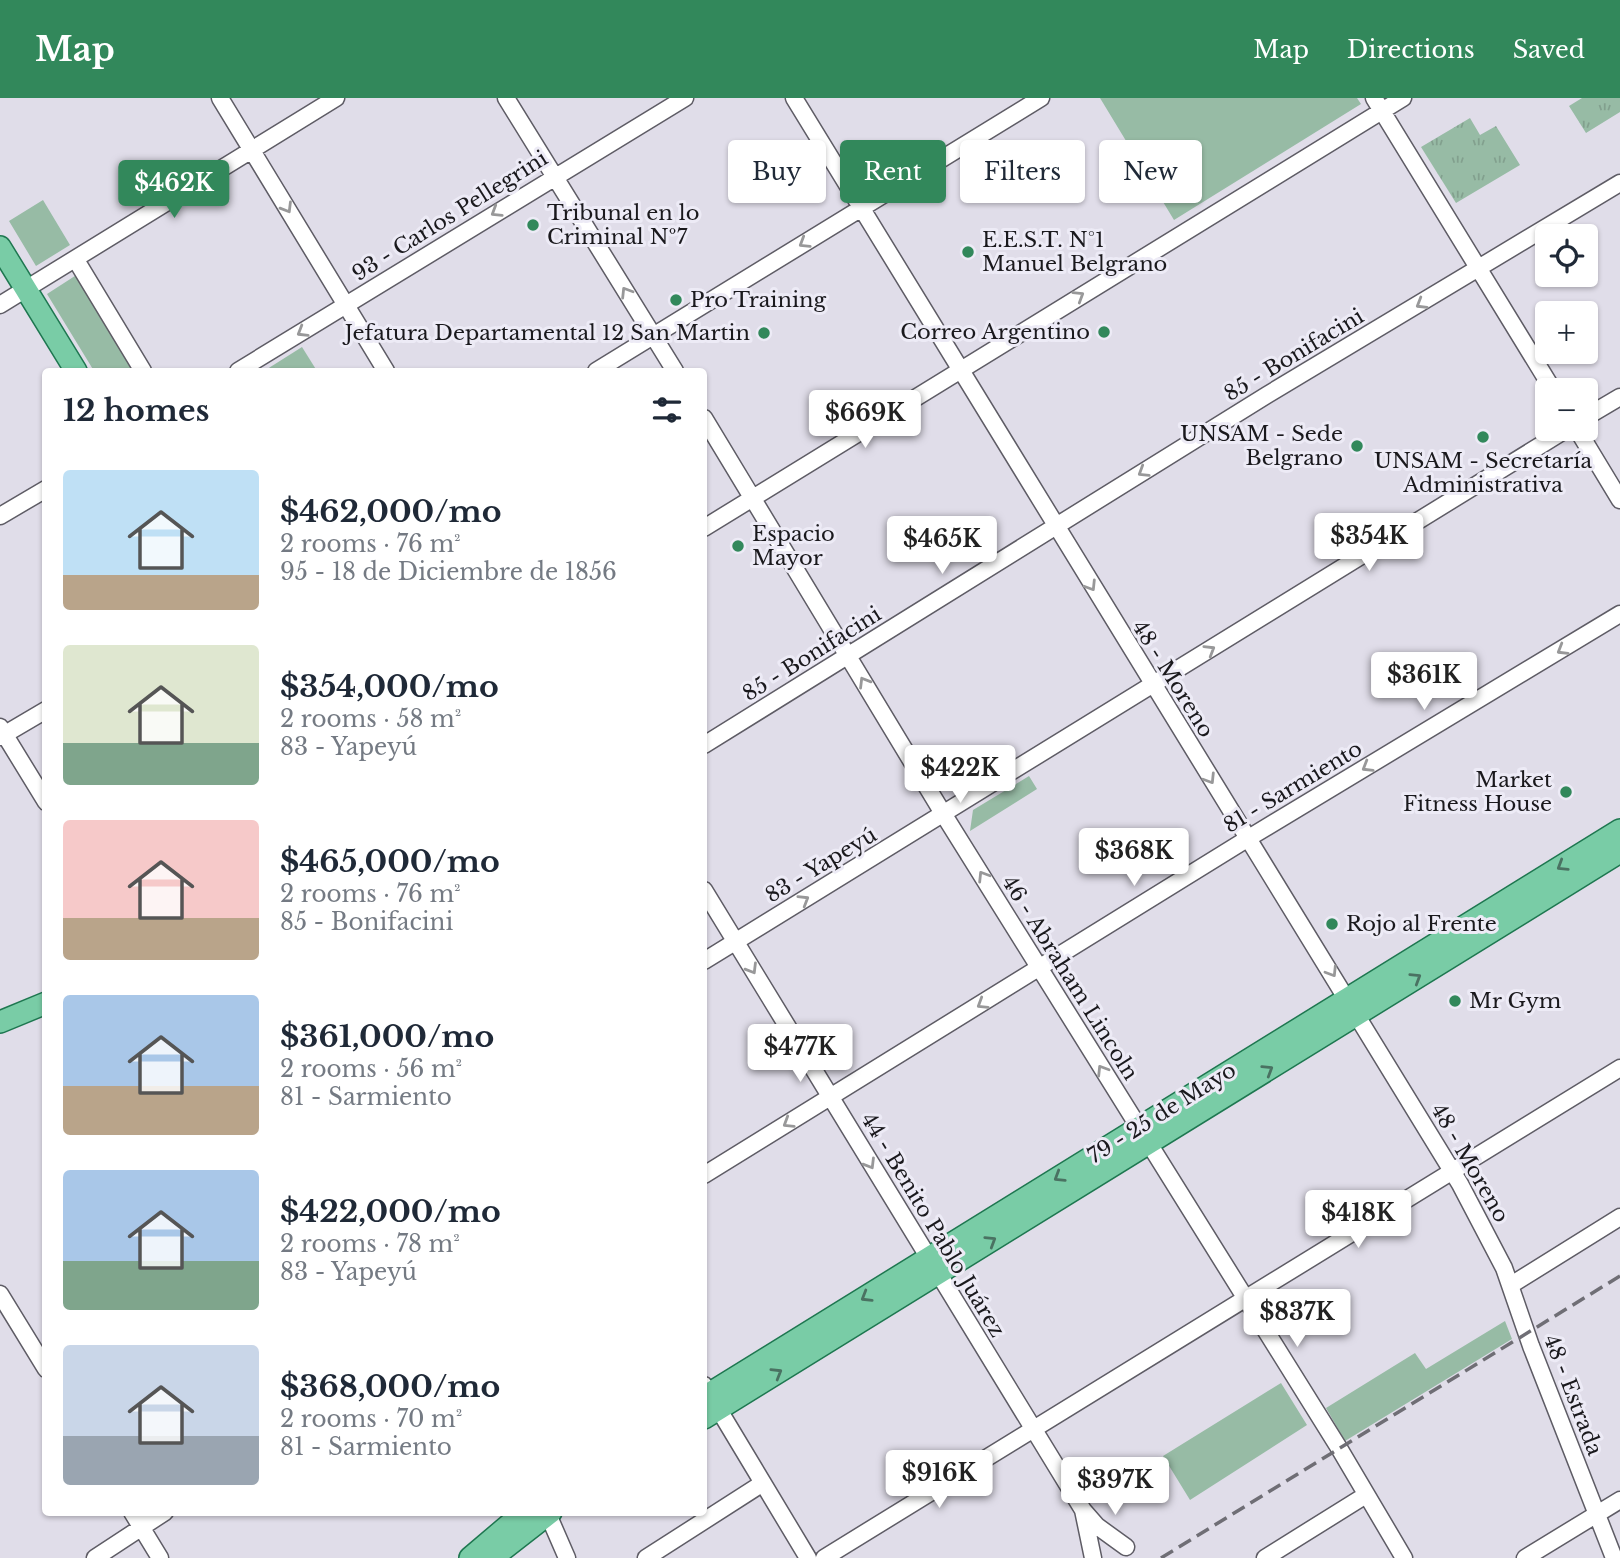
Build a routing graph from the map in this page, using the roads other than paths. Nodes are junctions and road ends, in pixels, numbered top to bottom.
1 (220, 98) edge
2 (336, 98) edge
3 (506, 98) edge
4 (685, 98) edge
5 (794, 98) edge
6 (1041, 98) edge
7 (1403, 98) edge
8 (1378, 104) edge
9 (252, 150) junction
10 (554, 176) junction
11 (1620, 183) edge
12 (863, 208) junction
13 (0, 247) edge
14 (76, 260) junction
15 (1480, 269) junction
16 (26, 289) junction
17 (0, 304) edge
18 (346, 306) junction
19 (653, 335) junction
20 (74, 368) edge
21 (141, 368) edge
22 (242, 368) edge
23 (384, 368) edge
24 (601, 368) edge
25 (673, 368) edge
26 (959, 370) junction
27 (1546, 378) edge
28 (1620, 397) edge
29 (1598, 410) edge
30 (707, 423) edge
31 (1548, 441) edge
32 (1584, 441) edge
33 (42, 491) edge
34 (753, 498) junction
35 (1620, 500) edge
36 (0, 516) edge
37 (707, 526) edge
38 (1055, 527) junction
39 (1620, 614) edge
40 (849, 656) junction
41 (1152, 685) junction
42 (42, 712) edge
43 (1, 733) edge
44 (707, 743) edge
45 (42, 796) edge
46 (944, 815) junction
47 (1620, 830) edge
48 (1247, 839) junction
49 (1620, 852) edge
50 (707, 895) edge
51 (735, 942) junction
52 (707, 959) edge
53 (1040, 968) junction
54 (42, 1005) edge
55 (1353, 1006) junction
56 (0, 1022) edge
57 (1620, 1068) edge
58 (830, 1098) junction
59 (1143, 1136) junction
60 (1452, 1170) junction
61 (707, 1173) edge
62 (1620, 1217) edge
63 (933, 1267) junction
64 (1511, 1285) junction
65 (0, 1294) edge
66 (1245, 1299) junction
67 (42, 1362) edge
68 (708, 1400) edge
69 (1035, 1430) junction
70 (763, 1483) junction
71 (1366, 1495) junction
72 (1620, 1500) edge
73 (1083, 1510) junction
74 (1597, 1514) junction
75 (134, 1516) edge
76 (159, 1516) edge
77 (519, 1516) edge
78 (545, 1516) edge
79 (550, 1516) edge
80 (141, 1527) junction
81 (1126, 1547) dead end
82 (94, 1558) edge
83 (160, 1558) edge
84 (470, 1558) edge
85 (492, 1558) edge
86 (567, 1558) edge
87 (646, 1558) edge
88 (808, 1558) edge
89 (824, 1558) edge
90 (1093, 1558) edge
91 (1265, 1558) edge
92 (1404, 1558) edge
93 (1525, 1558) edge
94 (1614, 1558) edge

1 - 9 street
2 - 9 street
3 - 10 street
4 - 10 street, 93 - Carlos Pellegrini
5 - 12 street, 48 - Moreno
6 - 12 street
7 - 8 street
8 - 15 street
26 -> 8 street
9 - 14 street
9 -> 18 street
10 -> 18 street, 93 - Carlos Pellegrini
19 -> 10 street
11 - 15 street, 85 - Bonifacini
12 -> 19 street
12 - 26 street, 48 - Moreno
13 - 16 main road
14 - 16 street
14 - 21 street
15 - 27 street
15 -> 38 street, 85 - Bonifacini
16 - 17 street
16 - 20 main road
18 -> 22 street, 93 - Carlos Pellegrini
18 - 23 street
19 - 24 street
19 - 25 street
26 - 34 street
26 - 38 street, 48 - Moreno
28 - 29 street
30 - 34 street, 46 - Abraham Lincoln
41 -> 31 street, 83 - Yapeyú
32 - 35 street
33 - 36 street
34 - 37 street
34 - 40 street, 46 - Abraham Lincoln
38 - 40 street, 85 - Bonifacini
38 -> 41 street, 48 - Moreno
39 -> 48 street, 81 - Sarmiento
40 - 44 street, 85 - Bonifacini
46 -> 40 street, 46 - Abraham Lincoln
41 - 46 street, 83 - Yapeyú
41 -> 48 street, 48 - Moreno
42 - 43 street
43 - 45 street
51 -> 46 street, 83 - Yapeyú
53 -> 46 street, 46 - Abraham Lincoln
47 -> 55 main road, 79 - 25 de Mayo
48 - 53 street, 81 - Sarmiento
48 -> 55 street, 48 - Moreno
55 -> 49 main road, 79 - 25 de Mayo
50 - 51 street, 44 - Benito Pablo Juárez
51 - 52 street, 83 - Yapeyú
51 -> 58 street, 44 - Benito Pablo Juárez
53 -> 58 street, 81 - Sarmiento
59 -> 53 street, 46 - Abraham Lincoln
54 - 56 main road
55 - 59 main road, 79 - 25 de Mayo
55 - 60 street, 48 - Moreno
57 - 60 street
58 -> 61 street, 81 - Sarmiento
58 -> 63 street, 44 - Benito Pablo Juárez
59 - 63 main road, 79 - 25 de Mayo
59 - 66 street, 46 - Abraham Lincoln
60 - 64 street, 48 - Moreno
60 - 66 street
62 - 64 street
63 - 68 main road, 79 - 25 de Mayo
63 - 69 street, 44 - Benito Pablo Juárez
64 - 74 street, 48 - Estrada
65 - 67 street
66 - 69 street
66 - 71 street, 46 - Abraham Lincoln
68 - 70 street
69 - 73 street, 44 - Benito Pablo Juárez
69 - 89 street
70 - 87 street
70 - 88 street
71 - 91 street
71 - 92 street, 46 - Abraham Lincoln
72 - 74 street
73 - 81 street, 44 - Benito Pablo Juárez
73 - 90 street, 44 - Benito Pablo Juárez
74 - 93 street
74 - 94 street, 48 - Estrada
75 - 80 street
76 - 80 street
77 - 84 main road
78 - 85 main road
79 - 86 street
80 - 82 street
80 - 83 street

